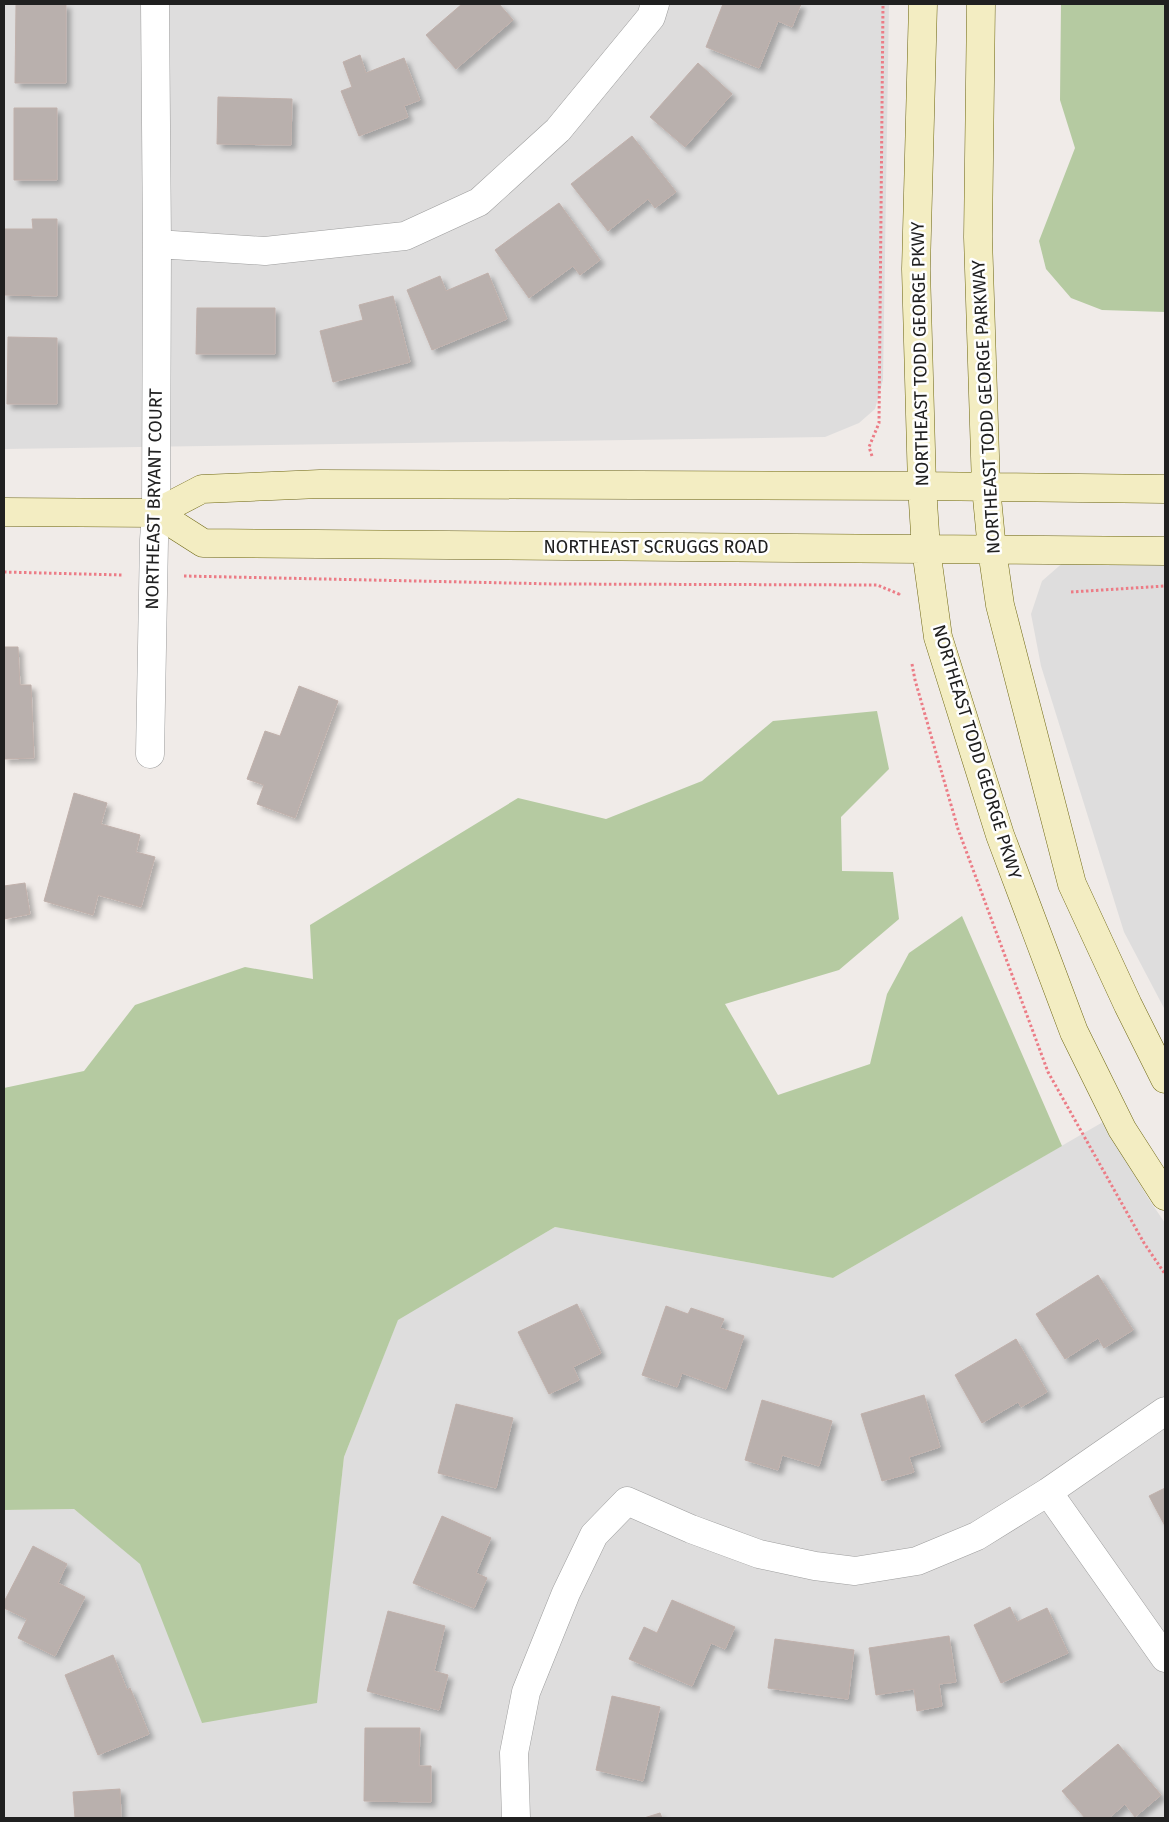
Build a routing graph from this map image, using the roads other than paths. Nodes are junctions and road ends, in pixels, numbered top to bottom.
1 (155, 4) edge
2 (655, 4) edge
3 (922, 4) edge
4 (981, 4) edge
5 (157, 244) junction
6 (922, 486) junction
7 (986, 487) junction
8 (1165, 489) edge
9 (4, 512) edge
10 (156, 513) junction
11 (926, 549) junction
12 (992, 550) junction
13 (1165, 551) edge
14 (150, 754) dead end
15 (1165, 1079) edge
16 (1165, 1196) edge
17 (1165, 1412) edge
18 (1048, 1492) junction
19 (1165, 1658) edge
20 (516, 1818) edge

1 - 5 street, NORTHEAST BRYANT COURT
2 - 5 street
3 - 6 main road, NORTHEAST TODD GEORGE PKWY
4 - 7 main road, NORTHEAST TODD GEORGE PARKWAY
5 - 10 street, NORTHEAST BRYANT COURT
6 - 7 main road
6 - 10 main road
6 - 11 main road, NORTHEAST TODD GEORGE PKWY
7 - 8 main road
7 - 12 main road, NORTHEAST TODD GEORGE PARKWAY
9 - 10 main road
10 - 11 main road, NORTHEAST SCRUGGS ROAD
10 - 14 street, NORTHEAST BRYANT COURT
11 - 12 main road, NORTHEAST SCRUGGS ROAD
11 - 16 main road, NORTHEAST TODD GEORGE PKWY
12 - 13 main road, NORTHEAST SCRUGGS ROAD
12 - 15 main road, NORTHEAST TODD GEORGE PARKWAY
17 - 18 street
18 - 19 street
18 - 20 street

